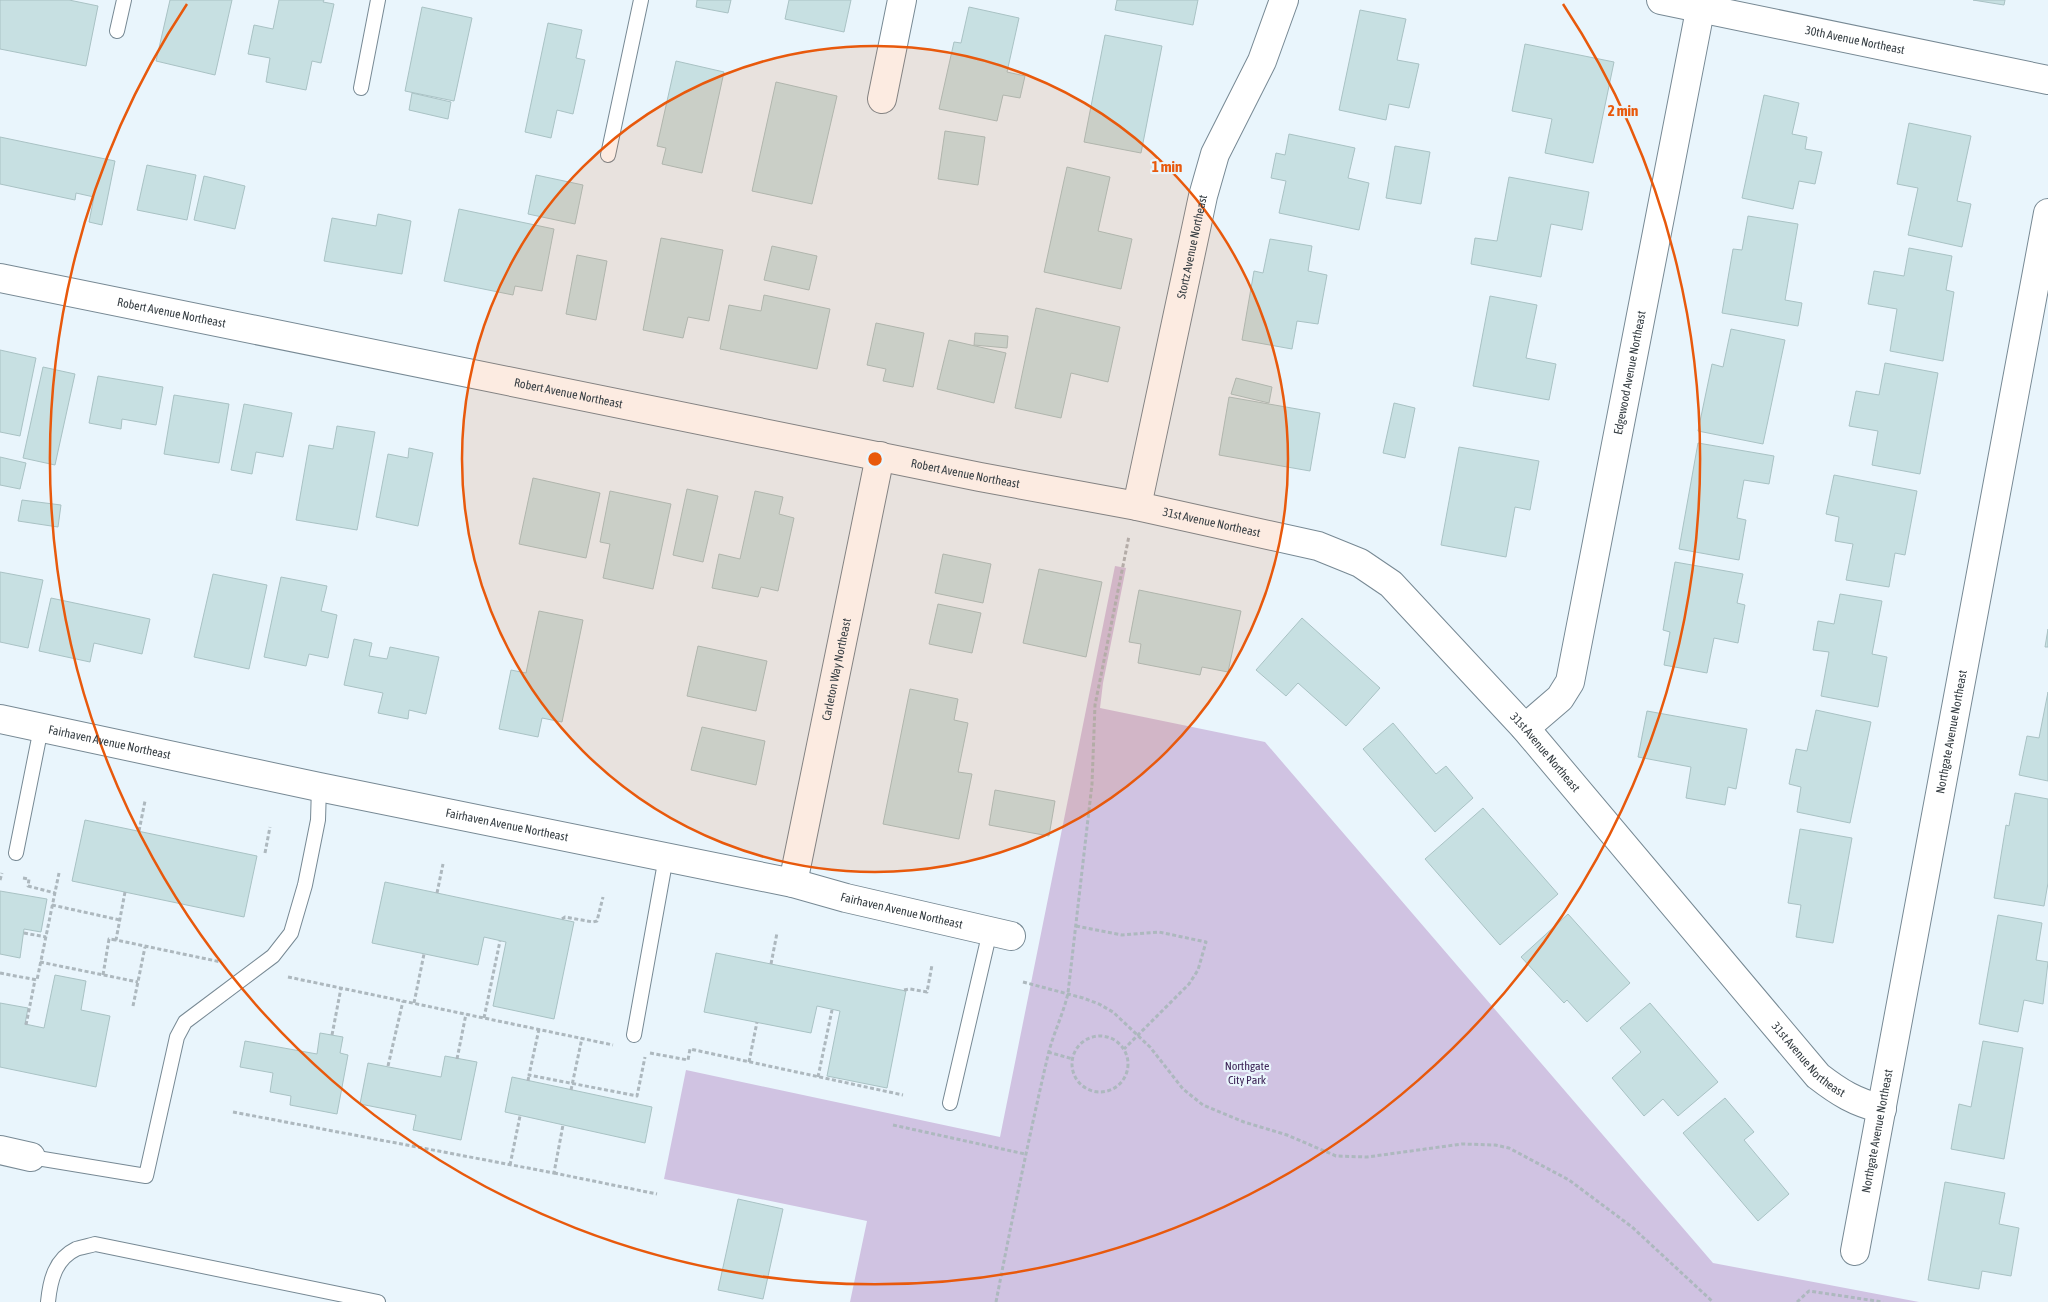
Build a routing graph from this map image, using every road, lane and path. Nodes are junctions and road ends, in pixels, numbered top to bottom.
1 (124, 0) edge
2 (378, 0) edge
3 (641, 0) edge
4 (902, 0) edge
5 (1284, 0) edge
6 (1661, 0) edge
7 (1701, 4) edge
8 (117, 31) dead end
9 (2048, 80) edge
10 (361, 88) dead end
11 (882, 98) dead end
12 (608, 156) dead end
13 (2048, 213) edge
14 (0, 278) edge
15 (880, 456) junction
16 (1137, 506) junction
17 (0, 720) edge
18 (41, 728) junction
19 (1525, 728) junction
20 (319, 787) junction
21 (144, 801) dead end
22 (270, 828) dead end
23 (139, 831) dead end
24 (16, 853) dead end
25 (265, 853) dead end
26 (666, 858) junction
27 (443, 864) dead end
28 (2, 873) dead end
29 (59, 874) dead end
30 (11, 875) dead end
31 (20, 877) dead end
32 (793, 883) junction
33 (125, 892) dead end
34 (55, 893) junction
35 (438, 893) dead end
36 (603, 897) dead end
37 (52, 905) junction
38 (562, 919) dead end
39 (120, 920) junction
40 (1076, 926) junction
41 (777, 932) dead end
42 (24, 933) dead end
43 (1000, 933) joint
44 (46, 937) junction
45 (116, 940) junction
46 (500, 941) dead end
47 (146, 947) junction
48 (424, 954) dead end
49 (40, 962) junction
50 (771, 964) dead end
51 (932, 965) dead end
52 (255, 970) junction
53 (0, 972) edge
54 (103, 975) junction
55 (35, 980) junction
56 (138, 982) junction
57 (1023, 982) dead end
58 (341, 988) junction
59 (904, 990) dead end
60 (1068, 993) junction
61 (403, 1001) junction
62 (414, 1003) junction
63 (133, 1006) dead end
64 (832, 1010) dead end
65 (466, 1014) junction
66 (484, 1018) junction
67 (758, 1022) dead end
68 (26, 1024) dead end
69 (539, 1029) junction
70 (332, 1035) dead end
71 (634, 1035) dead end
72 (1138, 1036) junction
73 (582, 1038) junction
74 (618, 1046) dead end
75 (1124, 1048) junction
76 (1048, 1052) junction
77 (457, 1059) dead end
78 (1073, 1059) junction
79 (749, 1062) junction
80 (388, 1066) dead end
81 (529, 1075) junction
82 (818, 1077) junction
83 (528, 1081) dead end
84 (572, 1083) junction
85 (571, 1090) dead end
86 (903, 1096) dead end
87 (950, 1103) dead end
88 (1882, 1109) junction
89 (233, 1112) dead end
90 (520, 1116) dead end
91 (564, 1125) dead end
92 (893, 1125) dead end
93 (0, 1150) edge
94 (1025, 1154) junction
95 (31, 1157) joint
96 (510, 1165) junction
97 (554, 1173) junction
98 (658, 1194) dead end
99 (1855, 1251) dead end
100 (1802, 1300) edge
101 (48, 1302) edge
102 (378, 1302) edge
103 (996, 1302) edge
104 (1713, 1302) edge
105 (1797, 1302) edge
106 (1883, 1302) edge

1 - 8 lane
2 - 10 lane
3 - 12 lane
4 - 11 street
5 - 16 street, Stortz Avenue Northeast
6 - 7 street, 30th Avenue Northeast
7 - 9 street, 30th Avenue Northeast
7 - 19 street, Edgewood Avenue Northeast
13 - 88 street, Northgate Avenue Northeast
14 - 15 street, Robert Avenue Northeast
15 - 16 street, Robert Avenue Northeast
15 - 32 street, Carleton Way Northeast
16 - 19 street, 31st Avenue Northeast
16 - 40 path
17 - 18 street, Fairhaven Avenue Northeast
18 - 20 street, Fairhaven Avenue Northeast
18 - 24 lane
19 - 88 street, 31st Avenue Northeast
20 - 26 street, Fairhaven Avenue Northeast
20 - 52 lane
21 - 23 path
22 - 25 path
26 - 32 street, Fairhaven Avenue Northeast
26 - 71 lane
27 - 35 path
28 - 30 path
29 - 34 path
31 - 34 path
32 - 43 street, Fairhaven Avenue Northeast
33 - 39 path
34 - 37 path
36 - 38 path
37 - 39 path
37 - 44 path
39 - 45 path
40 - 60 path
40 - 72 path
41 - 50 path
42 - 44 path
43 - 87 lane
44 - 49 path
45 - 47 path
45 - 54 path
46 - 66 path
47 - 52 path
47 - 56 path
48 - 62 path
49 - 54 path
49 - 55 path
51 - 59 path
52 - 58 path
52 - 95 lane
53 - 55 path
54 - 56 path
55 - 68 path
56 - 63 path
57 - 60 path
58 - 61 path
58 - 70 path
60 - 72 path
60 - 76 path
61 - 62 path
61 - 80 path
62 - 65 path
64 - 82 path
65 - 66 path
65 - 77 path
66 - 69 path
67 - 79 path
69 - 73 path
69 - 81 path
72 - 75 path
72 - 104 path
73 - 74 path
73 - 84 path
75 - 78 path
75 - 78 path
76 - 78 path
76 - 94 path
79 - 82 path
79 - 84 path
81 - 83 path
81 - 84 path
82 - 86 path
84 - 85 path
88 - 99 street, Northgate Avenue Northeast
89 - 96 path
90 - 96 path
91 - 97 path
92 - 94 path
93 - 95 street
94 - 103 path
96 - 97 path
97 - 98 path
100 - 105 path
100 - 106 path
101 - 102 lane

